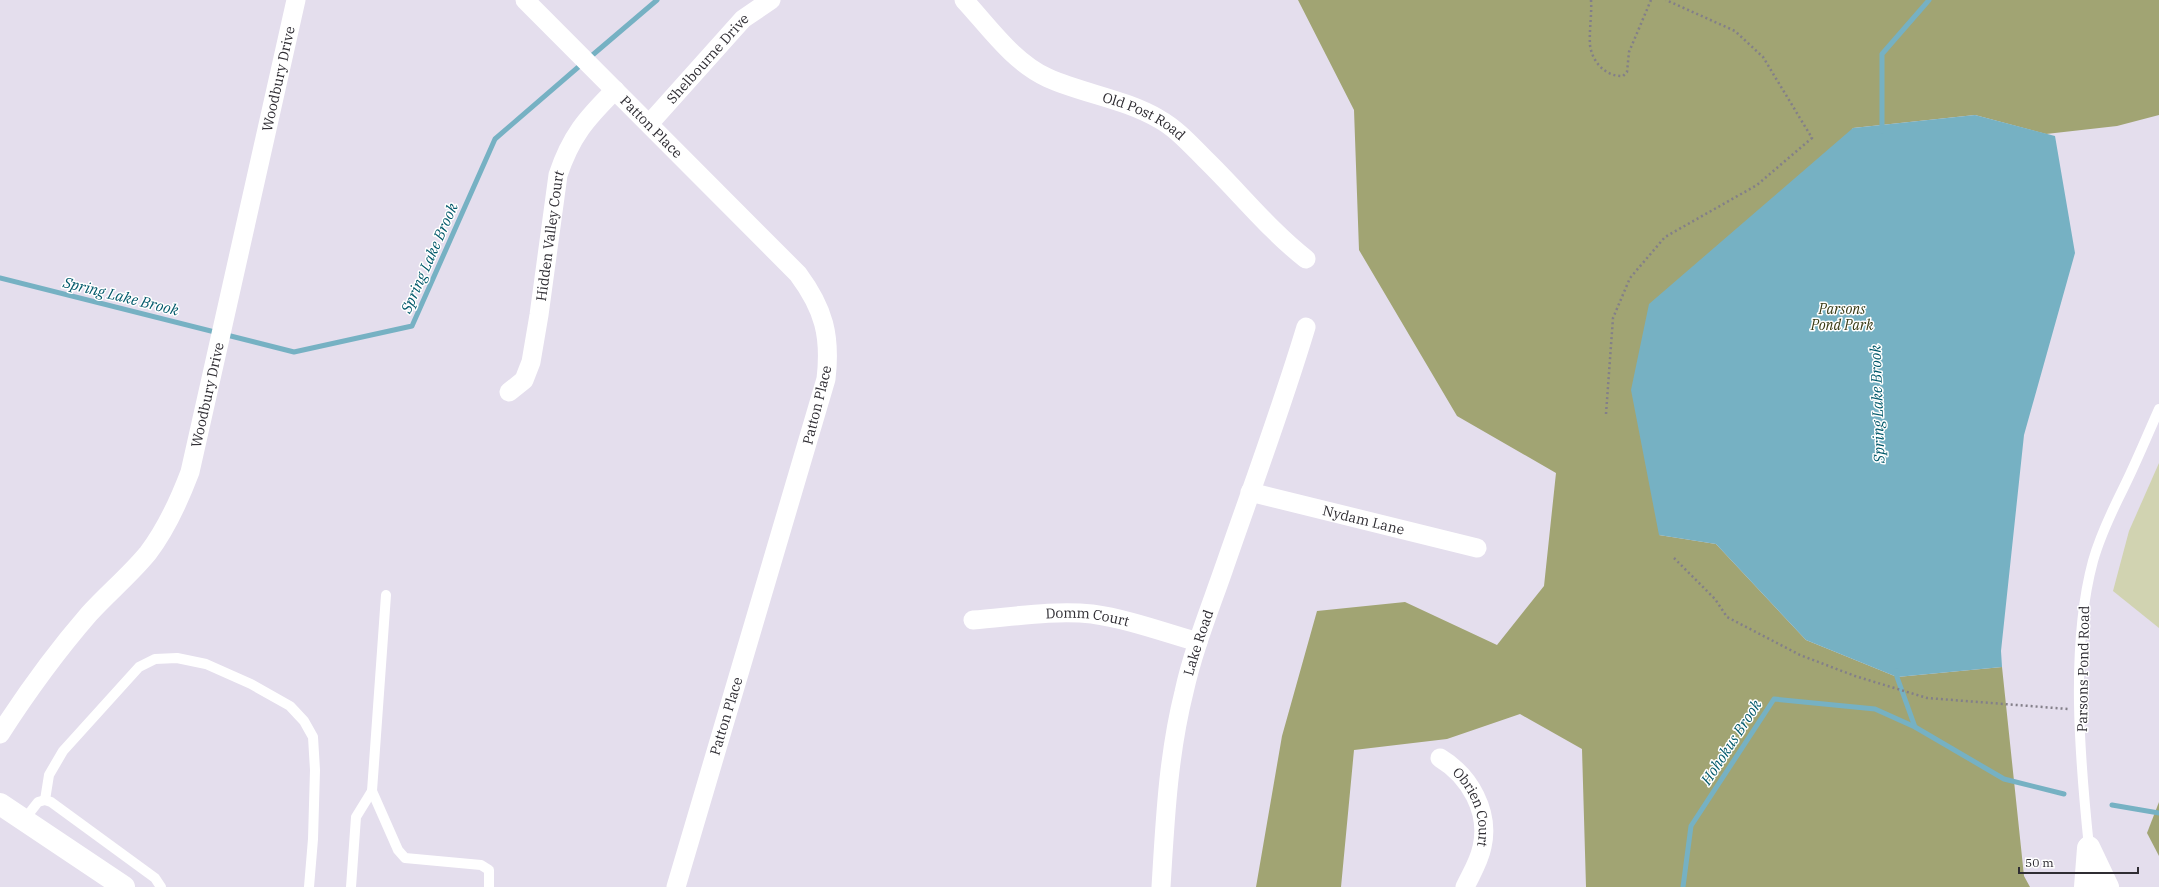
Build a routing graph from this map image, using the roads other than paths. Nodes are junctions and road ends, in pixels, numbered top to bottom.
1 (296, 0) edge
2 (525, 0) edge
3 (771, 0) edge
4 (975, 4) edge
5 (615, 90) junction
6 (649, 124) junction
7 (1306, 259) dead end
8 (1306, 327) dead end
9 (509, 392) dead end
10 (2159, 409) edge
11 (1250, 492) junction
12 (1477, 548) dead end
13 (386, 595) dead end
14 (973, 620) dead end
15 (1198, 642) junction
16 (0, 734) edge
17 (1440, 758) dead end
18 (372, 791) junction
19 (48, 801) junction
20 (0, 804) edge
21 (24, 820) junction
22 (2089, 847) junction
23 (124, 887) edge
24 (161, 887) edge
25 (309, 887) edge
26 (351, 887) edge
27 (489, 887) edge
28 (676, 887) edge
29 (1162, 887) edge
30 (1465, 887) edge
31 (2085, 887) edge
32 (2089, 887) edge
33 (2097, 887) edge
34 (2108, 887) edge

1 - 16 street, Woodbury Drive
2 - 5 street, Patton Place
3 - 6 street, Shelbourne Drive
4 - 7 street, Old Post Road
5 - 6 street, Patton Place
5 - 9 street, Hidden Valley Court
6 - 28 street, Patton Place
8 - 11 street, Lake Road
10 - 22 lane, Parsons Pond Road
11 - 12 street, Nydam Lane
11 - 15 street, Lake Road
13 - 18 lane
14 - 15 street, Domm Court
15 - 29 street, Lake Road
17 - 30 street, Obrien Court
18 - 26 lane
18 - 27 lane
19 - 21 lane
19 - 24 lane
19 - 25 lane
20 - 21 main road
21 - 23 main road
22 - 31 main road
22 - 32 street
22 - 33 street
22 - 34 main road

